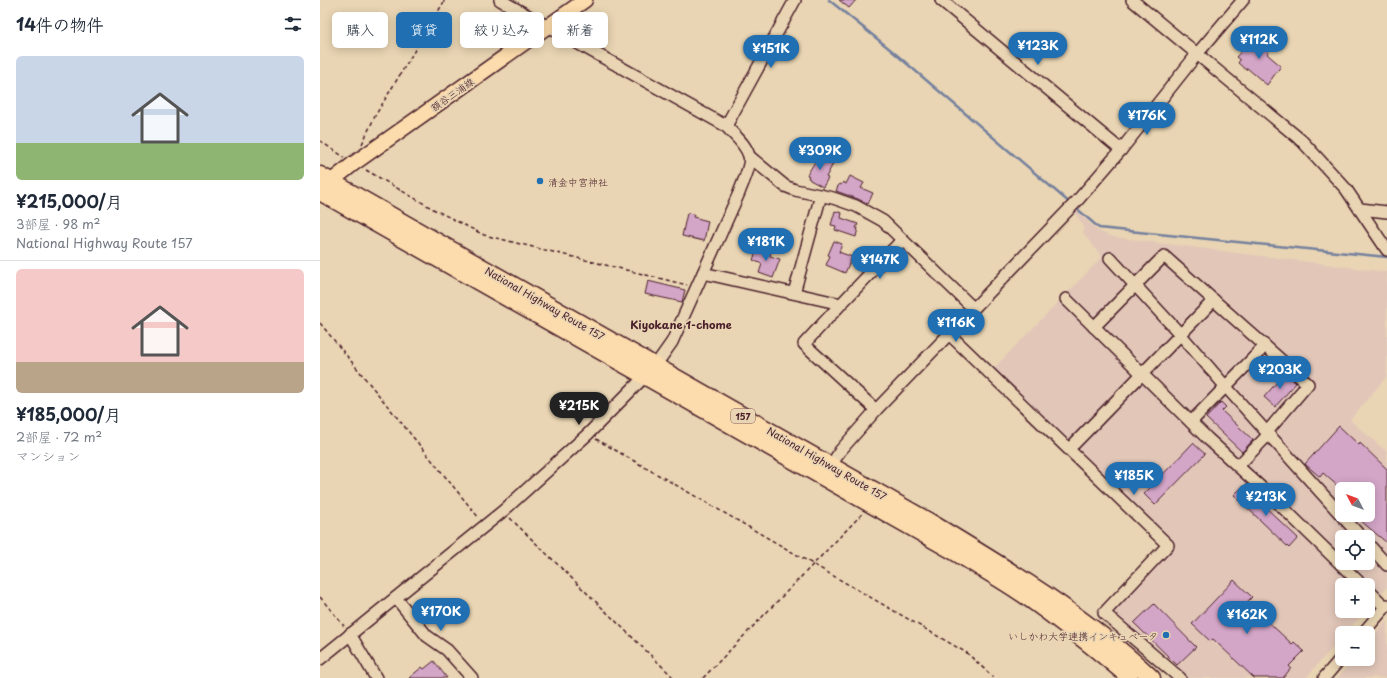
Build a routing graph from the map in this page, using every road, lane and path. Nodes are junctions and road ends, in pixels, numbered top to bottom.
1 (445, 0) edge
2 (500, 0) edge
3 (795, 0) edge
4 (941, 0) edge
5 (1132, 0) edge
6 (1243, 0) edge
7 (579, 2) edge
8 (548, 28) junction
9 (1197, 54) junction
10 (726, 126) junction
11 (320, 142) edge
12 (1121, 150) junction
13 (750, 157) junction
14 (353, 164) junction
15 (323, 185) edge
16 (821, 195) junction
17 (1360, 209) junction
18 (1387, 212) edge
19 (902, 240) junction
20 (1387, 250) edge
21 (1110, 258) dead end
22 (703, 273) junction
23 (1136, 286) junction
24 (696, 287) junction
25 (794, 293) junction
26 (1066, 299) dead end
27 (1214, 300) junction
28 (841, 304) junction
29 (973, 308) junction
30 (320, 323) edge
31 (1094, 327) junction
32 (949, 334) junction
33 (1181, 335) junction
34 (1265, 346) junction
35 (650, 371) junction
36 (1142, 374) junction
37 (1226, 386) junction
38 (876, 410) junction
39 (1191, 422) junction
40 (1268, 433) junction
41 (588, 434) junction
42 (1074, 444) dead end
43 (831, 466) junction
44 (1238, 466) junction
45 (871, 505) junction
46 (503, 511) junction
47 (486, 525) junction
48 (1355, 530) edge
49 (1375, 552) edge
50 (814, 564) junction
51 (1387, 565) edge
52 (1355, 578) edge
53 (1375, 596) edge
54 (320, 597) edge
55 (396, 598) junction
56 (1386, 606) edge
57 (1369, 626) edge
58 (350, 634) junction
59 (320, 659) edge
60 (1335, 665) edge
61 (376, 678) edge
62 (472, 678) edge
63 (674, 678) edge
64 (702, 678) edge
65 (994, 678) edge
66 (1130, 678) edge
67 (1152, 678) edge
68 (1180, 678) edge
69 (1324, 678) edge

1 - 14 path
2 - 8 street
3 - 10 street
4 - 12 street
5 - 9 street
6 - 9 street
7 - 8 main road, 額谷三浦線
8 - 10 street
8 - 14 main road, 額谷三浦線
9 - 12 street
9 - 17 street
10 - 13 street
11 - 14 path
12 - 29 street
13 - 16 street
13 - 22 street
14 - 15 main road, 額谷三浦線
14 - 24 path
15 - 35 highway, National Highway Route 157 / 157
16 - 19 street
16 - 25 street
17 - 18 street
17 - 20 street
19 - 28 street
19 - 29 street
21 - 23 street
22 - 24 street
22 - 25 street
23 - 27 street
23 - 31 street
23 - 33 street
24 - 35 street
25 - 28 street
26 - 31 street
27 - 33 street
27 - 34 street
28 - 38 street
29 - 32 street
30 - 47 path
31 - 36 street
32 - 38 street
32 - 68 street
33 - 36 street
33 - 37 street
34 - 37 street
34 - 40 street
35 - 41 street
35 - 43 highway, National Highway Route 157 / 157
35 - 45 highway, National Highway Route 157 / 157
36 - 39 street
36 - 42 street
37 - 39 street
37 - 40 street
38 - 43 street
39 - 44 street
40 - 44 street
40 - 48 street
41 - 46 street
41 - 50 path
43 - 67 highway, National Highway Route 157 / 157
44 - 52 street
45 - 50 path
45 - 66 highway, National Highway Route 157 / 157
46 - 47 street
46 - 63 path
47 - 55 street
49 - 51 street
50 - 64 path
50 - 65 path
53 - 56 street
54 - 58 path
55 - 58 street
55 - 62 street
56 - 57 street
58 - 59 street
58 - 61 street
60 - 69 street

